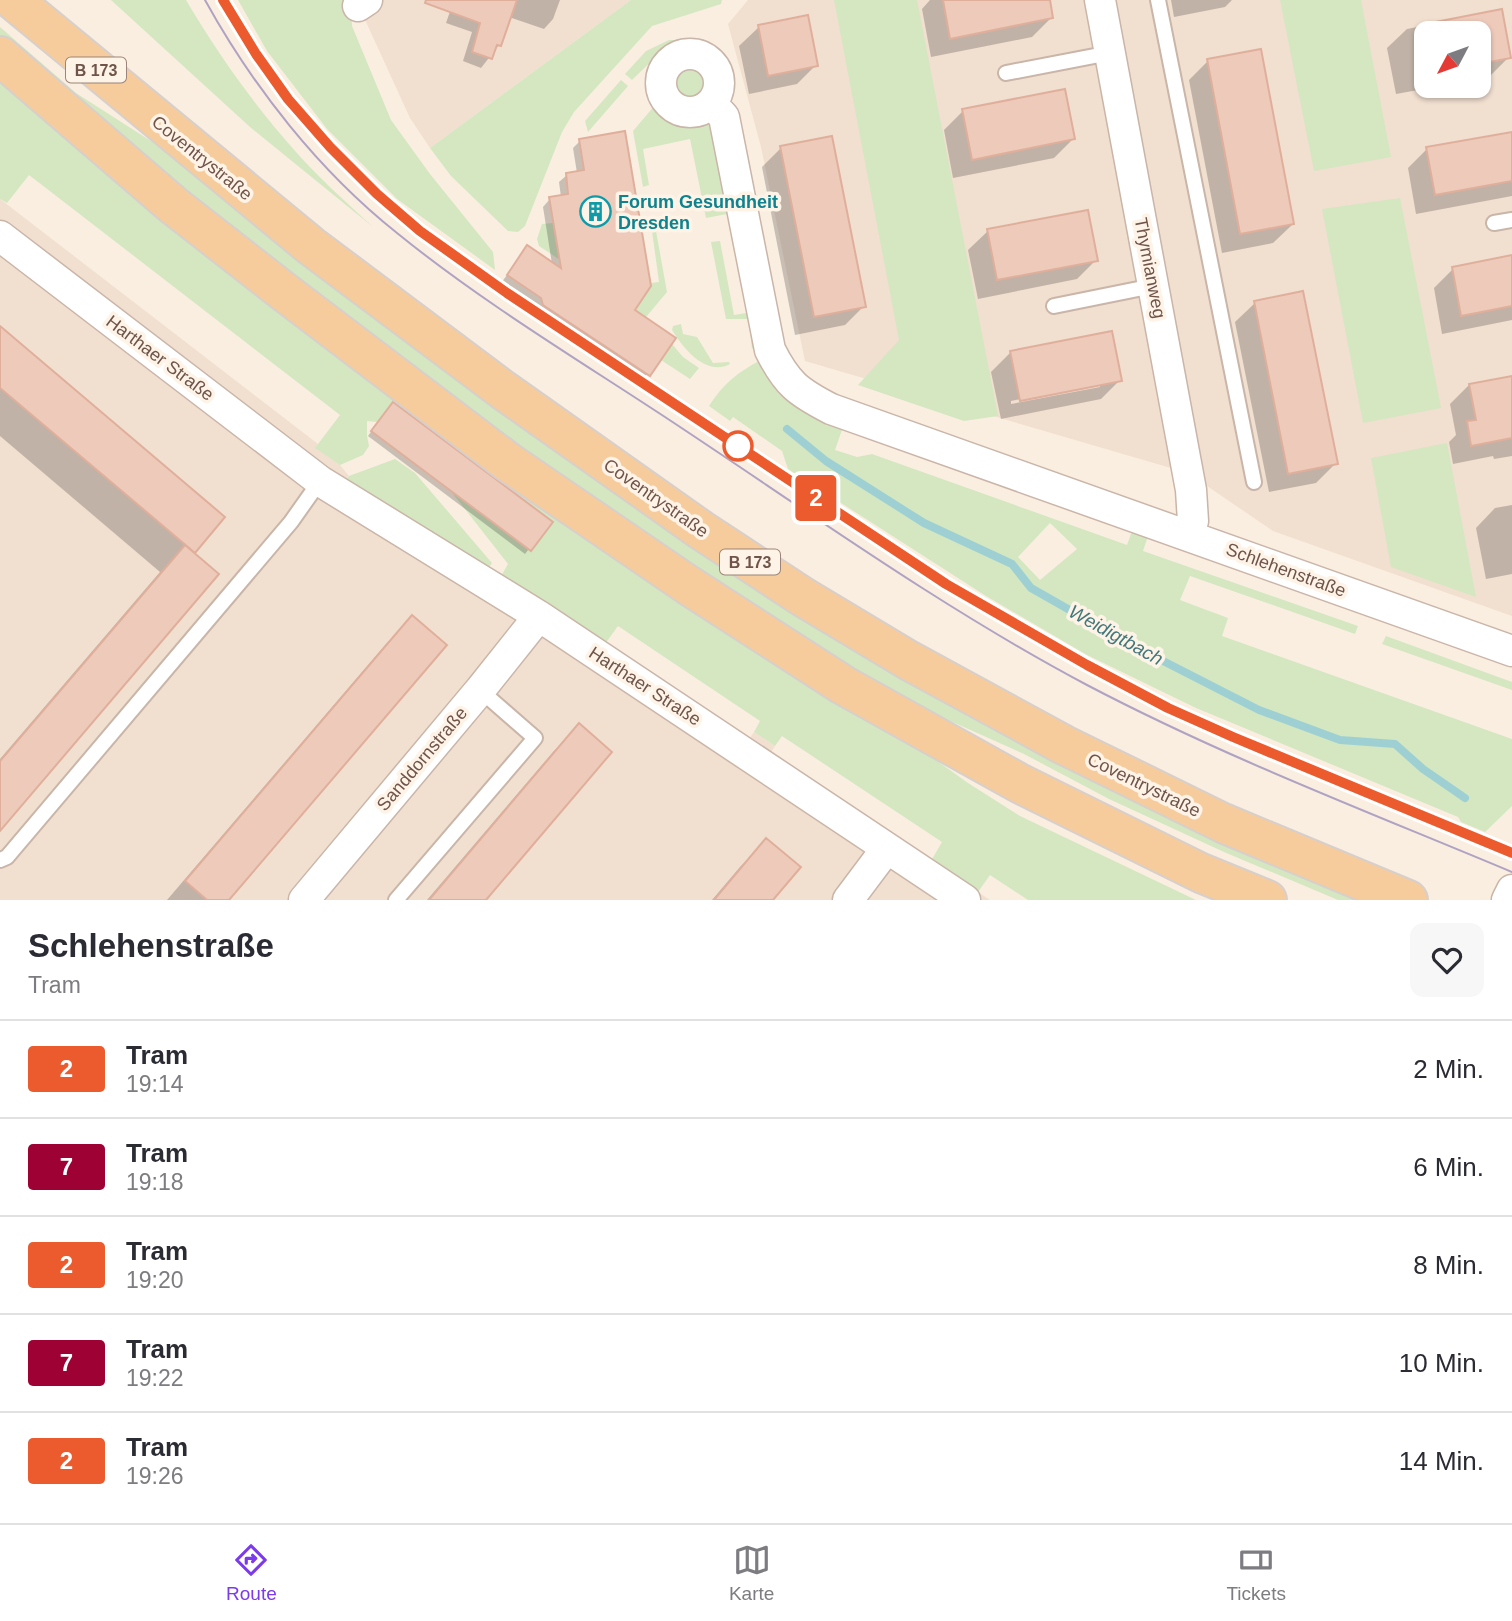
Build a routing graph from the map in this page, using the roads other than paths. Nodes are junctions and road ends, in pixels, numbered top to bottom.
1 (13, 0) edge
2 (1100, 0) edge
3 (1158, 0) edge
4 (1110, 53) junction
5 (0, 56) edge
6 (1006, 73) dead end
7 (711, 103) dead end
8 (1512, 220) edge
9 (1494, 223) dead end
10 (0, 236) edge
11 (1153, 286) junction
12 (1054, 306) dead end
13 (320, 481) junction
14 (1254, 482) dead end
15 (1189, 536) junction
16 (539, 616) junction
17 (1512, 651) edge
18 (480, 690) junction
19 (887, 848) junction
20 (0, 860) edge
21 (1512, 890) edge
22 (304, 900) edge
23 (396, 900) edge
24 (848, 900) edge
25 (965, 900) edge
26 (1267, 900) edge
27 (1408, 900) edge
28 (1507, 900) edge

1 - 27 main road, Coventrystraße / B 173
2 - 4 street, Thymianweg
3 - 14 lane
4 - 6 lane
4 - 11 street, Thymianweg
5 - 26 main road, B 173
7 - 15 street, Schlehenstraße
8 - 9 lane
10 - 13 street, Harthaer Straße
11 - 12 lane
11 - 15 street, Thymianweg
13 - 16 street, Harthaer Straße
13 - 20 lane
15 - 17 street, Schlehenstraße
16 - 18 street, Sanddornstraße
16 - 19 street, Harthaer Straße
18 - 22 street, Sanddornstraße
18 - 23 lane
19 - 24 street
19 - 25 street, Harthaer Straße
21 - 28 street

